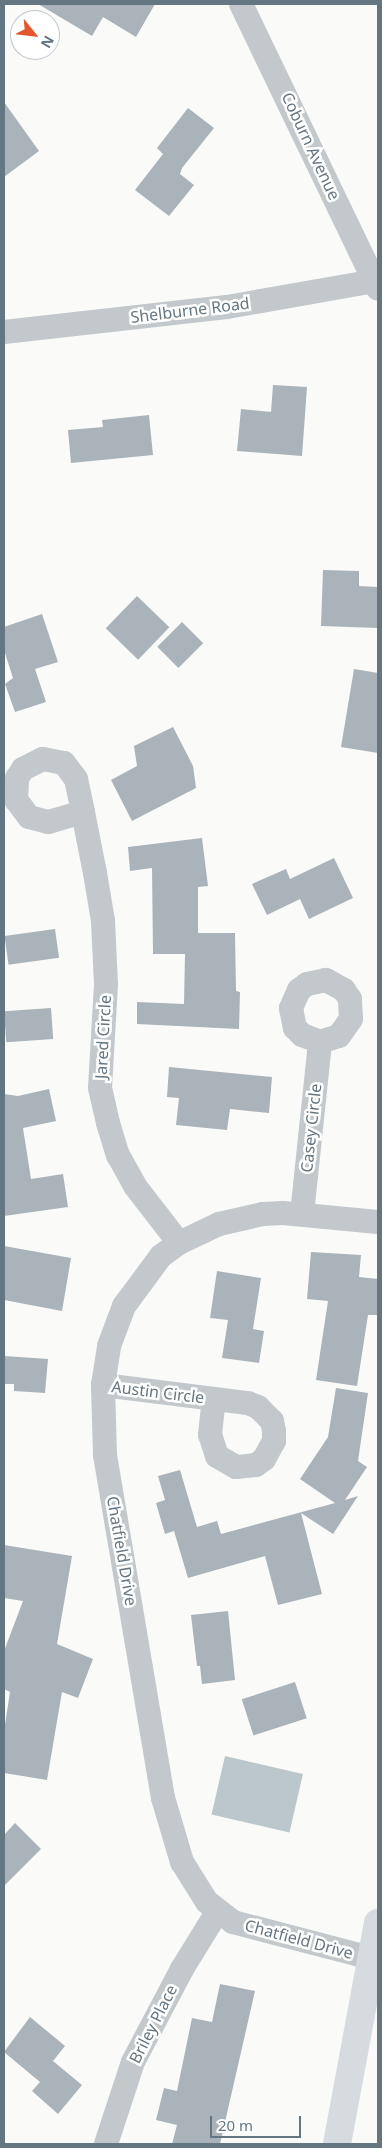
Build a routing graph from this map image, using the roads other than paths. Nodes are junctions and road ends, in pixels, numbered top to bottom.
1 (241, 4) edge
2 (377, 285) edge
3 (4, 332) edge
4 (83, 812) dead end
5 (320, 1042) dead end
6 (302, 1214) junction
7 (378, 1222) edge
8 (179, 1243) junction
9 (102, 1385) junction
10 (214, 1399) dead end
11 (217, 1912) junction
12 (378, 1923) edge
13 (371, 1958) junction
14 (106, 2144) edge
15 (337, 2144) edge

1 - 2 street, Coburn Avenue
2 - 3 street, Shelburne Road
4 - 8 street, Jared Circle
5 - 6 street, Casey Circle
6 - 7 street, Chatfield Drive
6 - 8 street, Chatfield Drive
8 - 9 street, Chatfield Drive
9 - 10 street, Austin Circle
9 - 11 street, Chatfield Drive
11 - 13 street, Chatfield Drive
11 - 14 street, Briley Place
12 - 13 street
13 - 15 street

